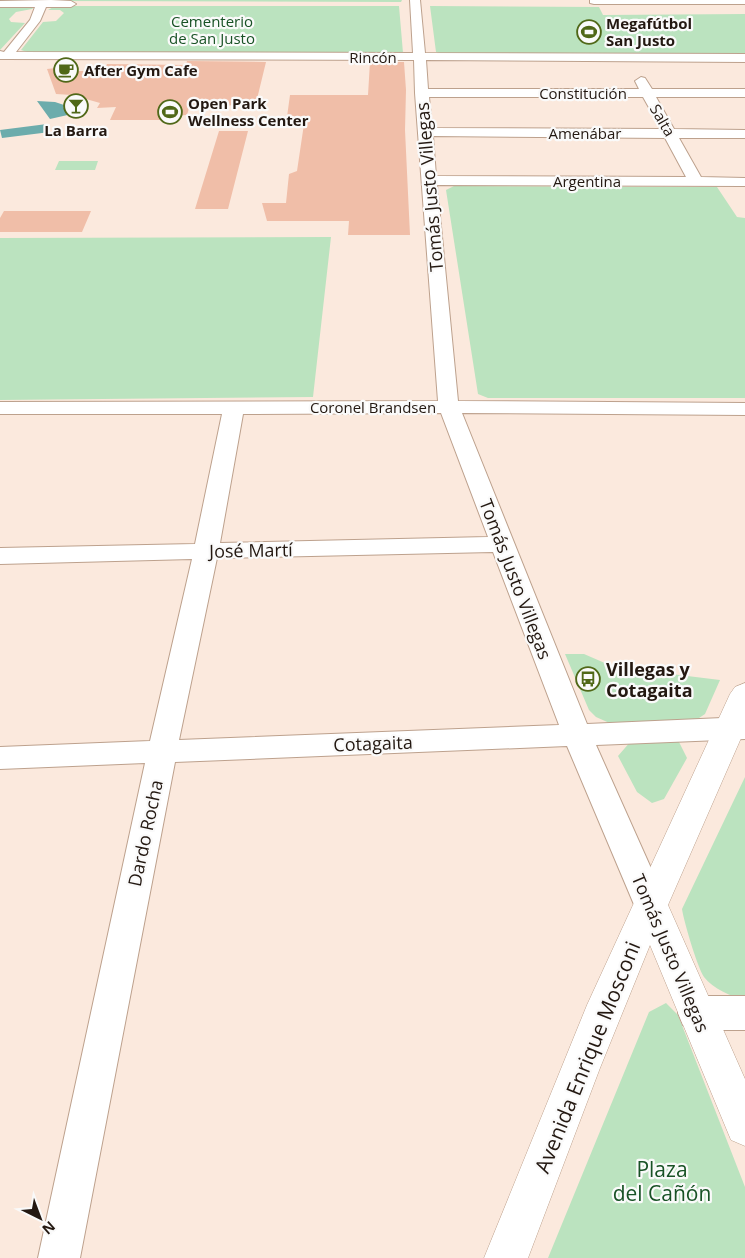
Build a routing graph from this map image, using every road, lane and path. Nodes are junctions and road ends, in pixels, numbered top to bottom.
1 (414, 0) edge
2 (594, 1) edge
3 (745, 1) edge
4 (44, 2) edge
5 (0, 4) edge
6 (72, 4) dead end
7 (3, 55) edge
8 (418, 57) junction
9 (628, 58) junction
10 (745, 58) edge
11 (421, 93) junction
12 (648, 93) junction
13 (745, 94) edge
14 (425, 132) junction
15 (671, 134) junction
16 (745, 134) edge
17 (429, 180) junction
18 (696, 182) junction
19 (745, 182) edge
20 (449, 407) junction
21 (0, 408) edge
22 (234, 408) junction
23 (745, 409) edge
24 (502, 544) junction
25 (206, 551) junction
26 (0, 556) edge
27 (745, 694) edge
28 (738, 728) edge
29 (577, 735) junction
30 (162, 752) junction
31 (0, 758) edge
32 (650, 904) junction
33 (696, 1012) junction
34 (745, 1013) edge
35 (745, 1126) edge
36 (59, 1258) edge
37 (506, 1258) edge

1 - 8 street, Tomás Justo Villegas
2 - 3 street
4 - 5 street
4 - 6 street
4 - 7 street
7 - 8 street, Rincón
8 - 9 street, Rincón
8 - 11 street, Tomás Justo Villegas
9 - 10 street, Rincón
9 - 12 street, Salta
11 - 12 street, Constitución
11 - 14 street, Tomás Justo Villegas
12 - 13 street, Constitución
12 - 15 street, Salta
14 - 15 street, Amenábar
14 - 17 street, Tomás Justo Villegas
15 - 16 street, Amenábar
15 - 18 street, Salta
17 - 18 street, Argentina
17 - 20 street, Tomás Justo Villegas
18 - 19 street, Argentina
20 - 22 street, Coronel Brandsen
20 - 23 street, Coronel Brandsen
20 - 24 street, Tomás Justo Villegas
21 - 22 street, Coronel Brandsen
22 - 25 street, Dardo Rocha
24 - 25 street, José Martí
24 - 29 street, Tomás Justo Villegas
25 - 26 street, José Martí
25 - 30 street, Dardo Rocha
27 - 28 main road, Avenida Enrique Mosconi
28 - 29 street, Cotagaita
28 - 32 main road, Avenida Enrique Mosconi
29 - 30 street, Cotagaita
29 - 32 street, Tomás Justo Villegas
30 - 31 street, Cotagaita
30 - 36 street, Dardo Rocha
32 - 33 main road, Tomás Justo Villegas
32 - 37 main road, Avenida Enrique Mosconi
33 - 34 street
33 - 35 main road, Tomás Justo Villegas

